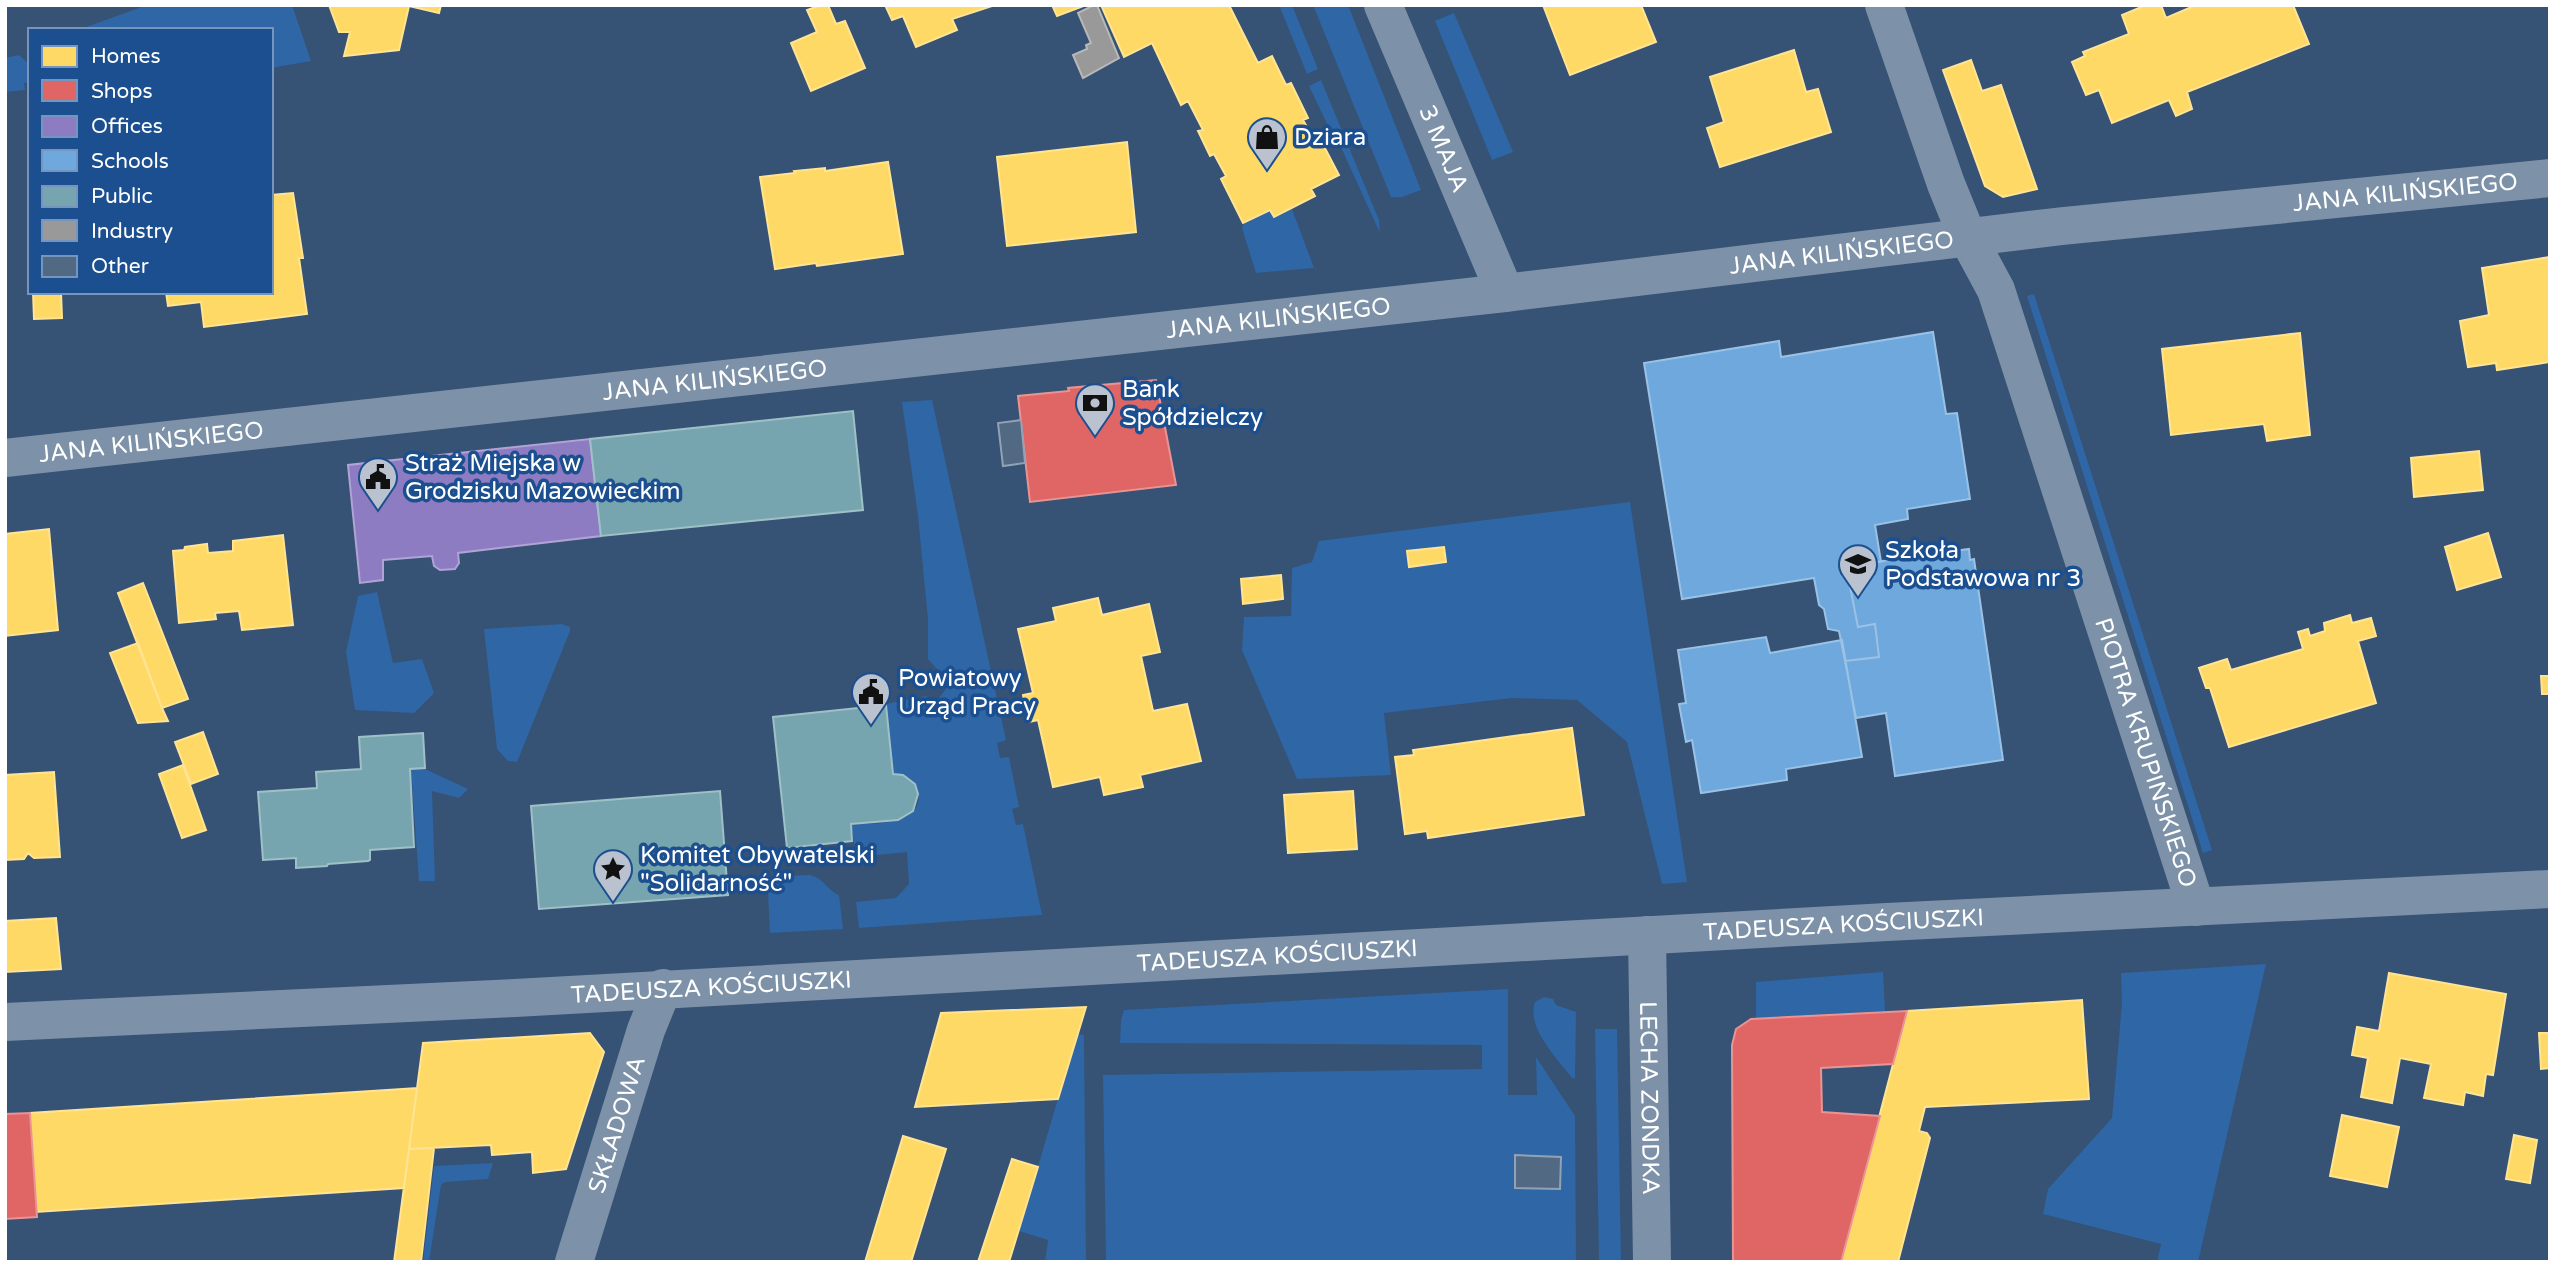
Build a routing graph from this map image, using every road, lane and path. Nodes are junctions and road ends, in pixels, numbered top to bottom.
1 (1383, 5) edge
2 (1884, 5) edge
3 (2550, 178) edge
4 (1968, 238) junction
5 (1505, 293) junction
6 (5, 458) edge
7 (2550, 890) edge
8 (2196, 907) junction
9 (1647, 935) junction
10 (663, 988) junction
11 (5, 1023) edge
12 (574, 1262) edge
13 (1652, 1262) edge

1 - 5 street, 3 MAJA
2 - 4 street, PIOTRA KRUPIŃSKIEGO
3 - 4 street, JANA KILIŃSKIEGO
4 - 5 street, JANA KILIŃSKIEGO
4 - 8 street, PIOTRA KRUPIŃSKIEGO
5 - 6 street, JANA KILIŃSKIEGO
7 - 8 street, TADEUSZA KOŚCIUSZKI
8 - 9 street, TADEUSZA KOŚCIUSZKI
9 - 10 street, TADEUSZA KOŚCIUSZKI
9 - 13 street, LECHA ZONDKA
10 - 11 street, TADEUSZA KOŚCIUSZKI
10 - 12 street, SKŁADOWA

